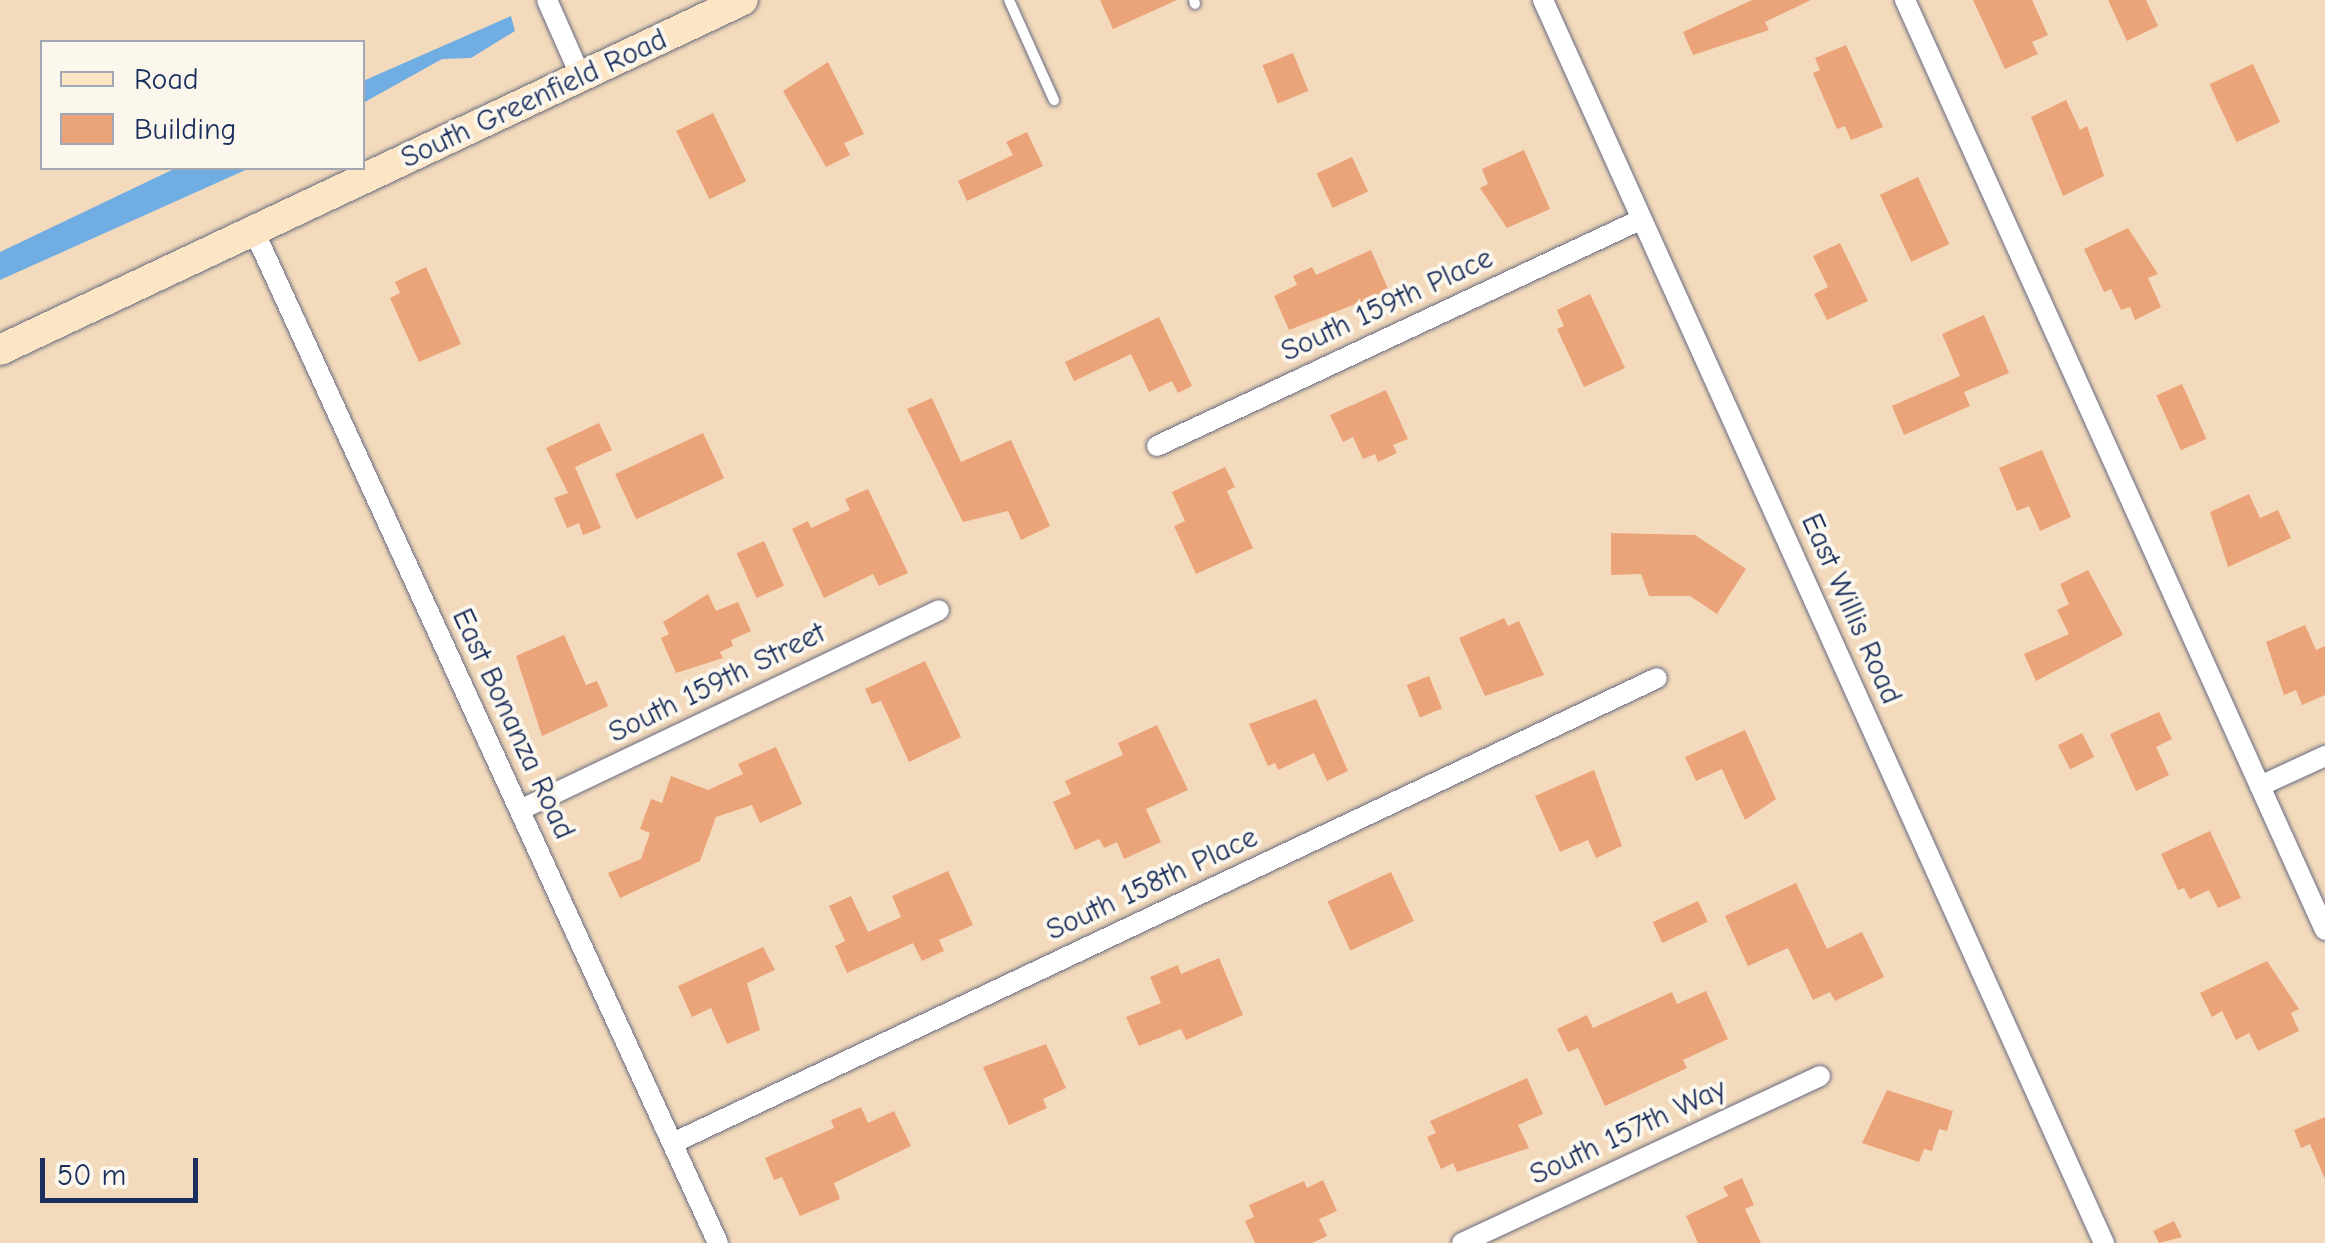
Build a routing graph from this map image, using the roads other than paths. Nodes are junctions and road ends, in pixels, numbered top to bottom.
1 (546, 0) edge
2 (743, 0) edge
3 (1010, 0) edge
4 (1543, 0) edge
5 (1905, 0) edge
6 (581, 78) junction
7 (1054, 100) dead end
8 (1642, 219) junction
9 (254, 231) junction
10 (0, 350) edge
11 (1157, 446) dead end
12 (939, 610) dead end
13 (1657, 678) dead end
14 (2325, 756) edge
15 (2260, 786) junction
16 (520, 810) junction
17 (2325, 930) edge
18 (1820, 1076) dead end
19 (672, 1143) junction
20 (718, 1243) edge
21 (1462, 1243) edge
22 (2104, 1243) edge

1 - 6 street
2 - 6 main road, South Greenfield Road
3 - 7 lane
4 - 8 street, East Willis Road
5 - 15 street
6 - 9 main road, South Greenfield Road
8 - 11 street, South 159th Place
8 - 22 street, East Willis Road
9 - 10 main road, South Greenfield Road
9 - 16 street, East Bonanza Road
12 - 16 street, South 159th Street
13 - 19 street, South 158th Place
14 - 15 street
15 - 17 street
16 - 19 street, East Bonanza Road
18 - 21 street, South 157th Way
19 - 20 street, East Bonanza Road

